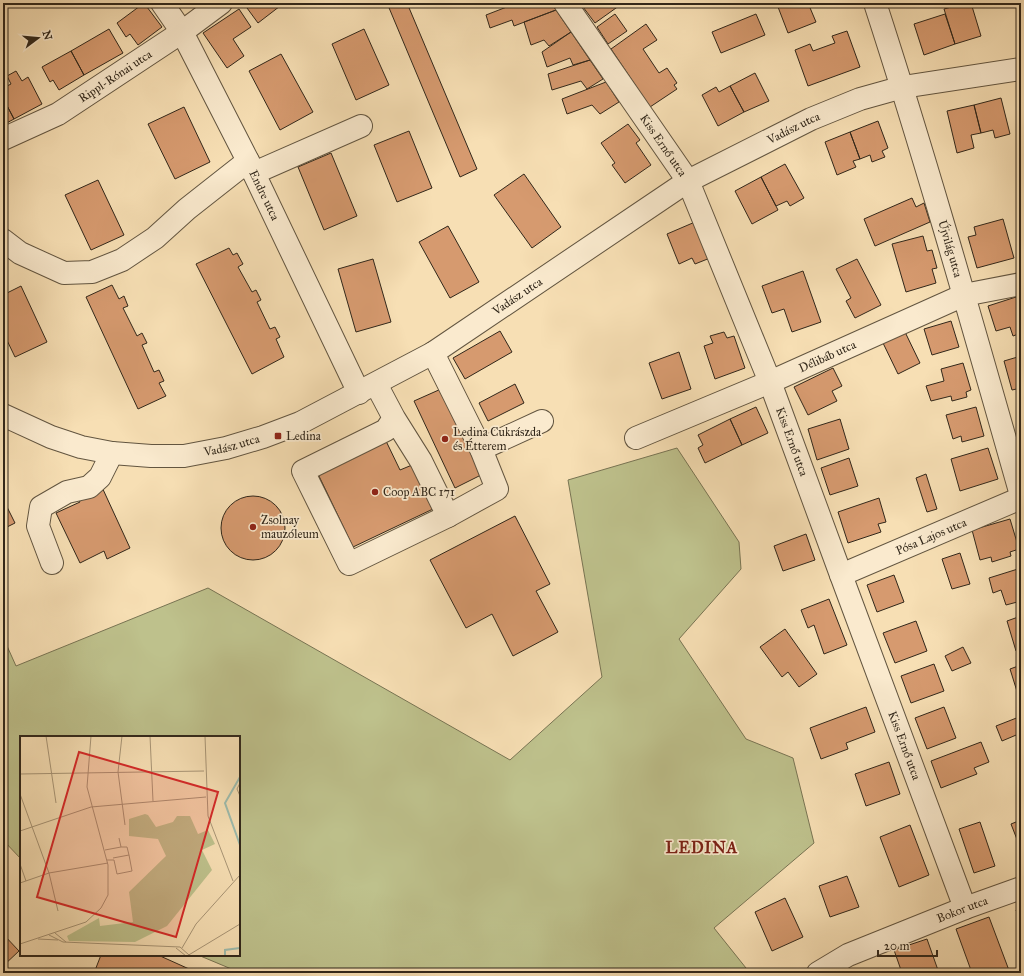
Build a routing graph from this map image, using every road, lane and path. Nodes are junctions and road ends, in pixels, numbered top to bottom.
1 (162, 3) edge
2 (221, 3) edge
3 (565, 3) edge
4 (876, 3) edge
5 (182, 32) junction
6 (1021, 69) edge
7 (903, 87) junction
8 (361, 126) dead end
9 (3, 139) edge
10 (251, 167) junction
11 (688, 181) junction
12 (3, 240) edge
13 (1021, 284) edge
14 (964, 295) junction
15 (433, 353) junction
16 (770, 382) junction
17 (367, 388) junction
18 (3, 415) edge
19 (394, 418) junction
20 (542, 421) dead end
21 (636, 438) dead end
22 (481, 449) junction
23 (112, 453) junction
24 (1021, 495) edge
25 (1021, 498) edge
26 (448, 516) junction
27 (52, 562) dead end
28 (840, 575) junction
29 (1021, 888) edge
30 (965, 908) junction
31 (818, 973) edge

1 - 5 street, Endre utca
2 - 5 street, Rippl-Rónai utca
3 - 11 street, Kiss Ernő utca
4 - 7 street, Újvilág utca
5 - 9 street, Rippl-Rónai utca
5 - 10 street, Endre utca
6 - 7 street, Vadász utca
7 - 11 street, Vadász utca
7 - 14 street, Újvilág utca
8 - 10 street
10 - 12 street
10 - 17 street, Endre utca
11 - 15 street, Vadász utca
11 - 16 street, Kiss Ernő utca
13 - 14 street, Délibáb utca
14 - 16 street, Délibáb utca
14 - 24 street, Újvilág utca
15 - 17 street, Vadász utca
15 - 22 street
16 - 21 street, Délibáb utca
16 - 28 street, Kiss Ernő utca
17 - 19 street, Endre utca
17 - 23 street, Vadász utca
18 - 23 street, Vadász utca
19 - 26 street, Endre utca
19 - 26 street
20 - 22 street
22 - 26 street
23 - 27 street
25 - 28 street, Pósa Lajos utca
28 - 30 street, Kiss Ernő utca
29 - 30 street, Bokor utca
30 - 31 street, Bokor utca

